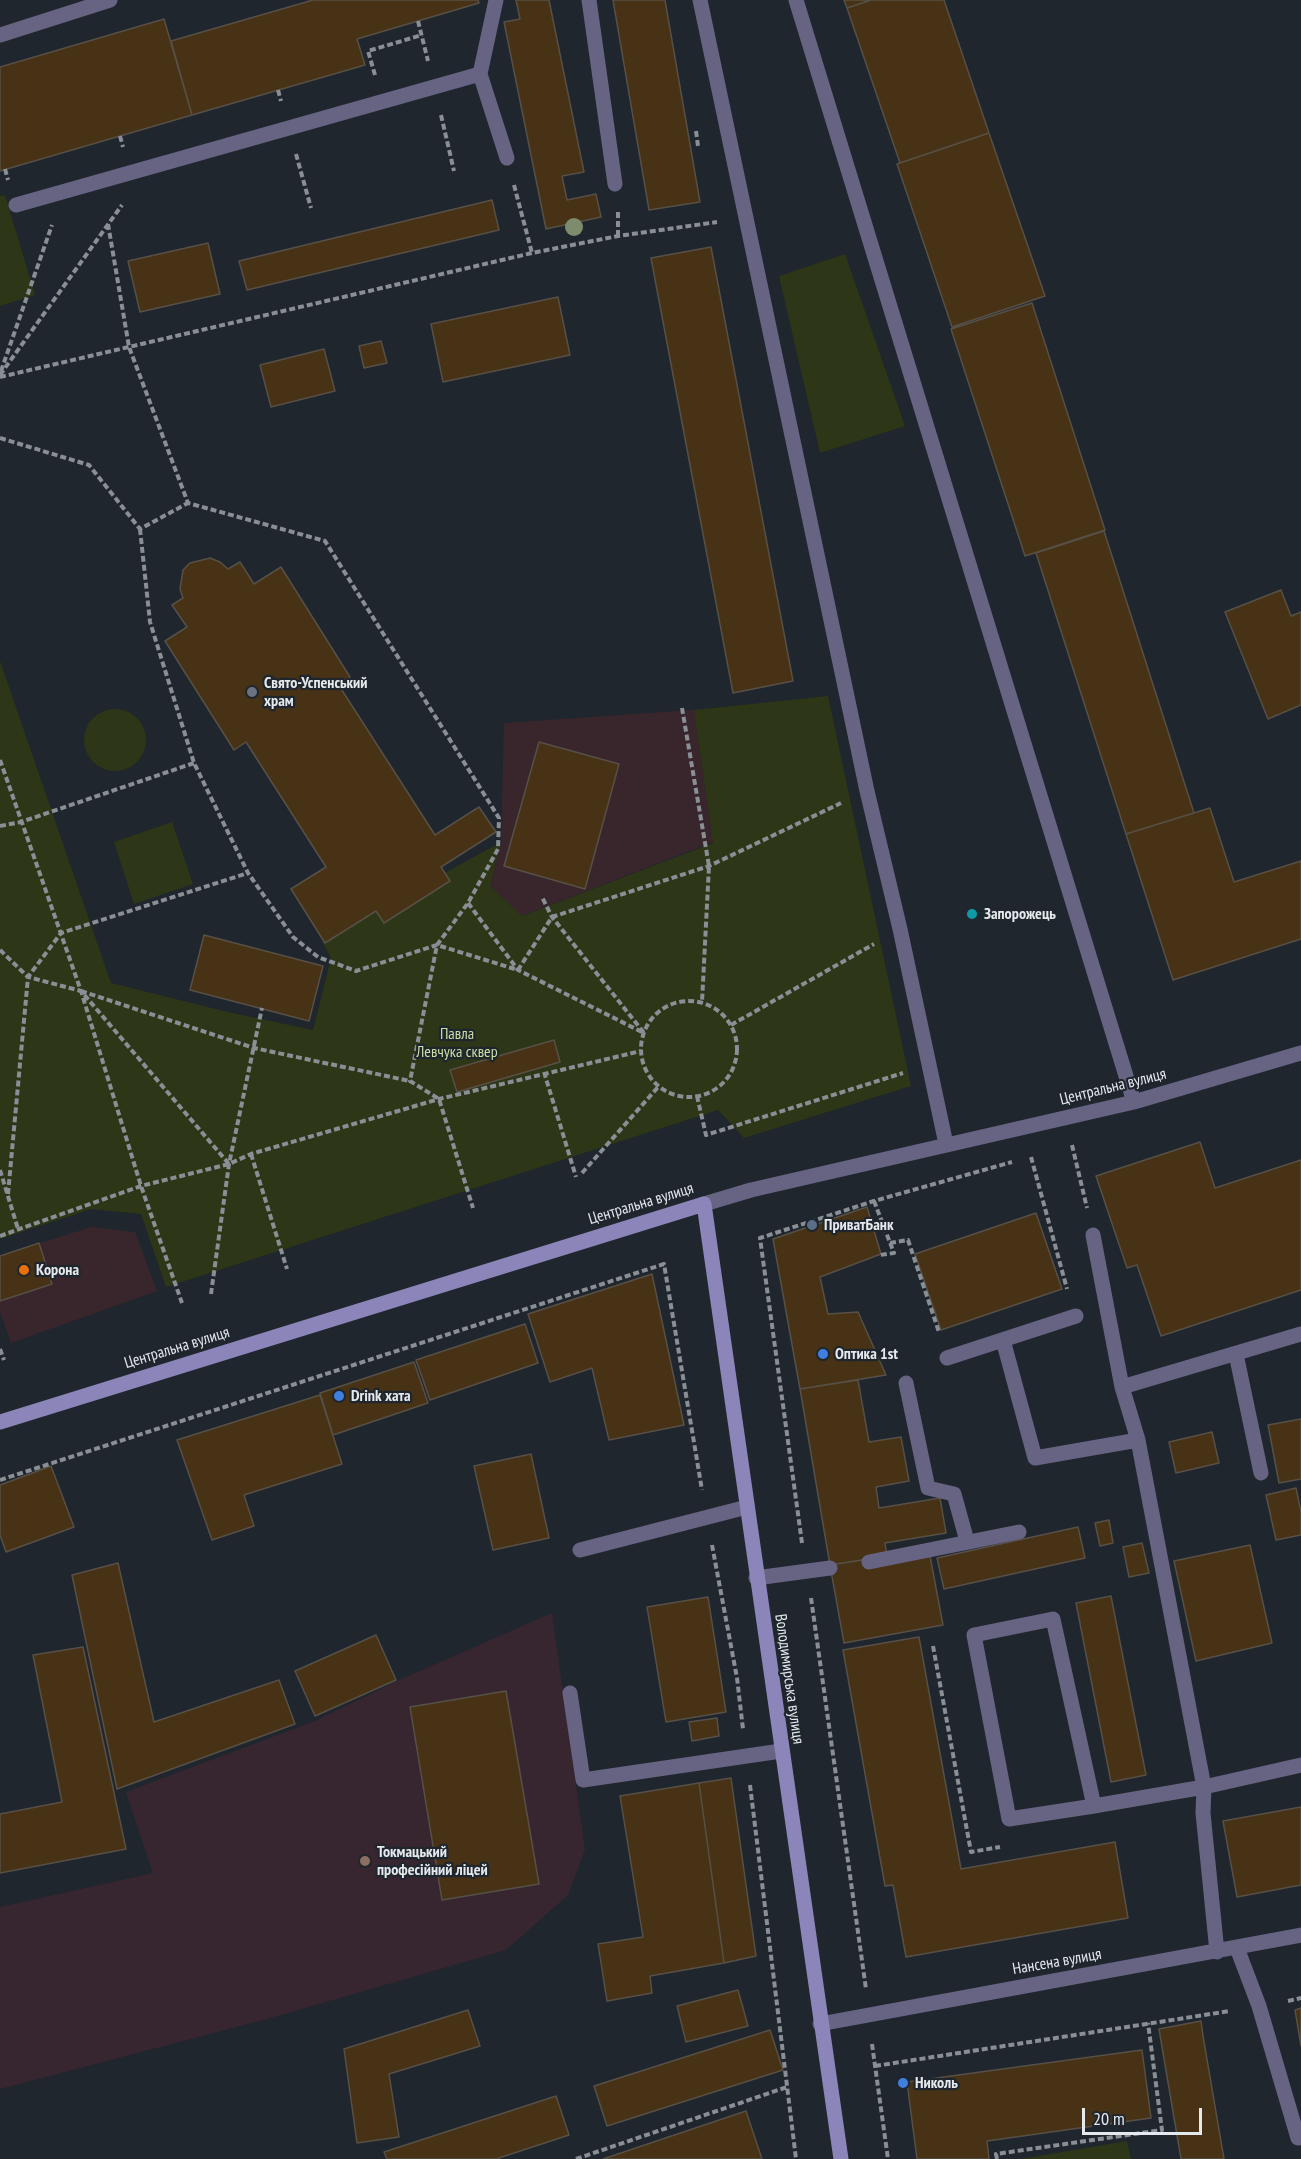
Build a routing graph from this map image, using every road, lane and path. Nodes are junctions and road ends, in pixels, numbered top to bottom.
1 (110, 0) edge
2 (496, 0) edge
3 (589, 0) edge
4 (700, 0) edge
5 (796, 0) edge
6 (0, 35) edge
7 (480, 74) junction
8 (507, 158) joint
9 (150, 167) junction
10 (615, 184) dead end
11 (64, 190) junction
12 (16, 205) dead end
13 (748, 218) junction
14 (108, 224) junction
15 (532, 253) junction
16 (129, 347) junction
17 (0, 374) edge
18 (0, 438) edge
19 (188, 503) junction
20 (140, 529) junction
21 (682, 708) dead end
22 (0, 760) edge
23 (194, 764) junction
24 (867, 791) junction
25 (21, 822) junction
26 (0, 826) edge
27 (709, 866) junction
28 (248, 873) junction
29 (542, 897) dead end
30 (468, 903) junction
31 (552, 917) junction
32 (900, 929) junction
33 (61, 933) junction
34 (437, 945) junction
35 (0, 950) edge
36 (518, 970) junction
37 (28, 977) junction
38 (81, 991) junction
39 (702, 1002) junction
40 (262, 1008) dead end
41 (731, 1024) junction
42 (644, 1033) junction
43 (254, 1048) junction
44 (641, 1051) junction
45 (1301, 1053) edge
46 (931, 1064) junction
47 (544, 1072) junction
48 (410, 1081) junction
49 (659, 1086) junction
50 (697, 1096) junction
51 (439, 1099) junction
52 (1134, 1102) junction
53 (946, 1144) junction
54 (1071, 1145) dead end
55 (251, 1154) junction
56 (1031, 1157) dead end
57 (229, 1164) junction
58 (0, 1170) edge
59 (582, 1173) dead end
60 (576, 1177) dead end
61 (141, 1186) junction
62 (8, 1194) junction
63 (874, 1201) dead end
64 (704, 1204) junction
65 (473, 1208) dead end
66 (18, 1229) junction
67 (1094, 1235) joint
68 (0, 1236) edge
69 (890, 1243) junction
70 (880, 1255) dead end
71 (287, 1269) dead end
72 (211, 1294) dead end
73 (182, 1303) dead end
74 (1076, 1316) joint
75 (1301, 1335) edge
76 (942, 1340) dead end
77 (1003, 1340) junction
78 (0, 1349) edge
79 (1236, 1354) junction
80 (947, 1358) dead end
81 (4, 1360) dead end
82 (906, 1383) dead end
83 (1122, 1387) junction
84 (0, 1422) edge
85 (1138, 1440) junction
86 (1262, 1473) dead end
87 (747, 1507) junction
88 (1019, 1532) dead end
89 (967, 1541) junction
90 (580, 1550) dead end
91 (869, 1562) dead end
92 (830, 1568) dead end
93 (756, 1578) junction
94 (933, 1646) dead end
95 (570, 1693) dead end
96 (781, 1752) junction
97 (1301, 1765) edge
98 (1204, 1787) junction
99 (1094, 1806) junction
100 (971, 1852) dead end
101 (1301, 1935) edge
102 (1237, 1948) junction
103 (1216, 1952) junction
104 (1301, 1998) edge
105 (1259, 2006) junction
106 (1148, 2023) junction
107 (820, 2024) junction
108 (787, 2087) dead end
109 (1298, 2138) dead end
110 (576, 2159) edge
111 (841, 2159) edge
112 (888, 2159) edge
113 (997, 2159) edge

1 - 6 street
2 - 7 street
3 - 10 street
4 - 13 street
5 - 52 street
7 - 8 street
7 - 9 street
8 - 15 path
9 - 11 street
9 - 14 path
11 - 12 street
11 - 17 path
13 - 15 path
13 - 24 street
14 - 16 path
14 - 17 path
15 - 16 path
16 - 17 path
16 - 19 path
18 - 20 path
19 - 20 path
19 - 30 path
20 - 23 path
21 - 27 path
22 - 25 path
23 - 25 path
23 - 28 path
24 - 27 path
24 - 32 street
25 - 26 path
25 - 33 path
27 - 31 path
27 - 39 path
28 - 33 path
28 - 34 path
29 - 31 path
30 - 34 path
30 - 36 path
31 - 36 path
31 - 42 path
32 - 41 path
32 - 46 street
33 - 37 path
33 - 38 path
34 - 36 path
34 - 48 path
35 - 37 path
36 - 42 path
37 - 38 path
37 - 62 path
38 - 43 path
38 - 57 path
38 - 61 path
39 - 41 path
39 - 42 path
40 - 43 path
41 - 50 path
42 - 44 path
43 - 48 path
43 - 57 path
44 - 47 path
44 - 49 path
45 - 52 street, Центральна вулиця
46 - 50 path
46 - 53 street
47 - 51 path
47 - 60 path
48 - 51 path
49 - 50 path
49 - 59 path
51 - 55 path
51 - 65 path
52 - 53 street, Центральна вулиця
53 - 64 street, Центральна вулиця
54 - 67 path
55 - 57 path
55 - 71 path
56 - 74 path
57 - 61 path
57 - 72 path
58 - 62 path
61 - 66 path
61 - 73 path
62 - 66 path
63 - 69 path
64 - 84 street, Центральна вулиця
64 - 87 street, Володимирська вулиця
66 - 68 path
67 - 83 street
69 - 70 path
69 - 76 path
74 - 77 street
75 - 79 street
77 - 80 street
77 - 85 street
78 - 81 path
79 - 83 street
79 - 86 street
82 - 89 street
83 - 85 street
85 - 98 street
87 - 90 street
87 - 93 street, Володимирська вулиця
88 - 89 street
89 - 91 street
92 - 93 street
93 - 96 street, Володимирська вулиця
94 - 100 path
95 - 96 street
96 - 107 street, Володимирська вулиця
97 - 98 street
98 - 99 street
98 - 103 street
99 - 99 street
101 - 102 street, Нансена вулиця
102 - 103 street, Нансена вулиця
102 - 105 street
103 - 107 street, Нансена вулиця
104 - 105 path
105 - 106 path
105 - 109 street
106 - 112 path
106 - 113 path
107 - 111 street, Володимирська вулиця
108 - 110 path

